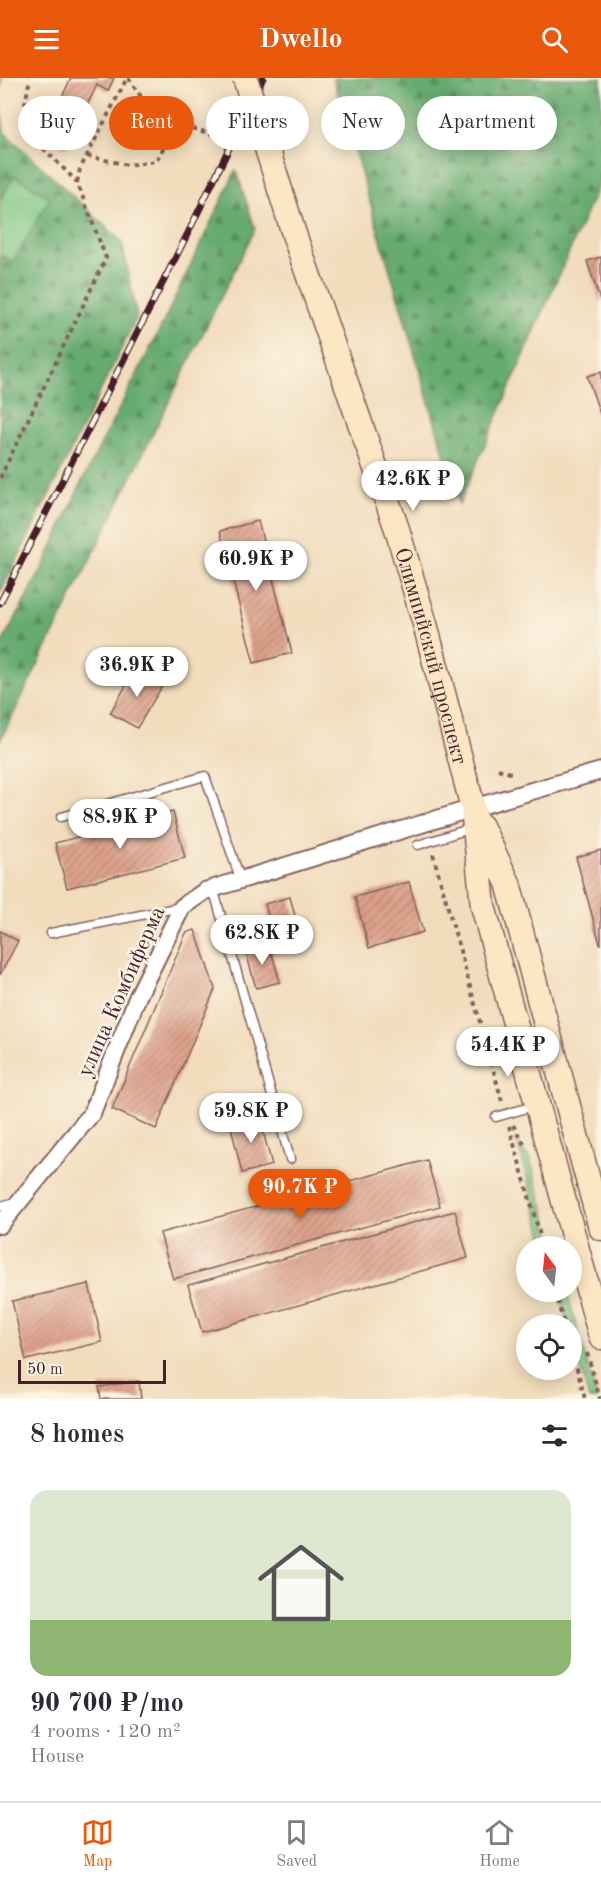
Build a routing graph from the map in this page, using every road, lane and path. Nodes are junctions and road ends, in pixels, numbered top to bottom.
1 (30, 78) edge
2 (128, 78) edge
3 (245, 78) edge
4 (87, 156) junction
5 (77, 183) junction
6 (0, 477) edge
7 (498, 769) dead end
8 (601, 771) edge
9 (513, 774) dead end
10 (61, 817) dead end
11 (474, 818) junction
12 (430, 841) junction
13 (418, 845) dead end
14 (241, 882) junction
15 (213, 888) junction
16 (182, 907) junction
17 (51, 933) dead end
18 (537, 1105) junction
19 (506, 1114) junction
20 (496, 1117) dead end
21 (290, 1159) dead end
22 (19, 1201) junction
23 (0, 1206) edge
24 (0, 1225) edge
25 (601, 1228) edge
26 (540, 1236) edge
27 (601, 1337) edge
28 (580, 1380) edge
29 (585, 1399) edge

1 - 5 path
2 - 4 path
2 - 4 path
3 - 11 main road, Олимпийский проспект, bridge
4 - 5 path
5 - 6 path
7 - 9 path
8 - 11 street, улица Комбиферма
10 - 14 lane
11 - 12 lane
11 - 14 street, улица Комбиферма
11 - 18 main road, Олимпийский проспект
11 - 25 main road, Олимпийский проспект
12 - 13 lane
12 - 19 path
14 - 15 street, улица Комбиферма
15 - 16 street, улица Комбиферма
15 - 21 lane
16 - 17 lane
16 - 22 street, улица Комбиферма
18 - 19 lane
18 - 27 main road, Олимпийский проспект
19 - 20 lane
19 - 26 path
22 - 23 lane
22 - 24 street, улица Комбиферма
28 - 29 path

